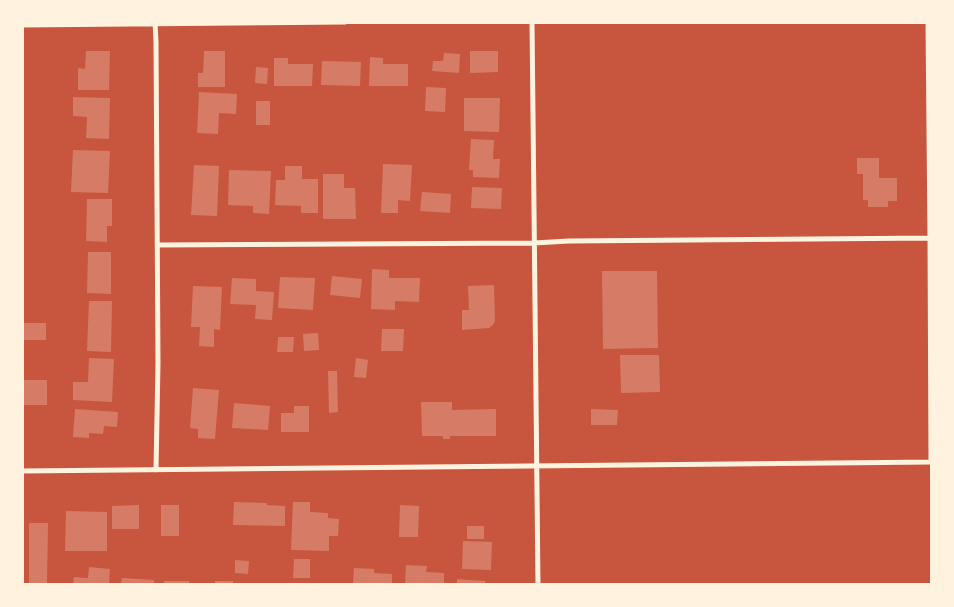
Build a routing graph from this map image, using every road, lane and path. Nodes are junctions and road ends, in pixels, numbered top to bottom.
1 (345, 22) edge
2 (532, 22) edge
3 (928, 22) edge
4 (155, 23) edge
5 (22, 26) edge
6 (931, 238) edge
7 (534, 243) junction
8 (158, 245) junction
9 (931, 462) edge
10 (537, 466) junction
11 (156, 470) junction
12 (22, 471) edge
13 (538, 584) edge

1 - 4 street
2 - 7 street
3 - 6 street
4 - 5 street
4 - 8 street
6 - 7 street
6 - 9 street
7 - 8 street
7 - 10 street
8 - 11 street
9 - 10 street
10 - 11 street
10 - 13 street
11 - 12 street

